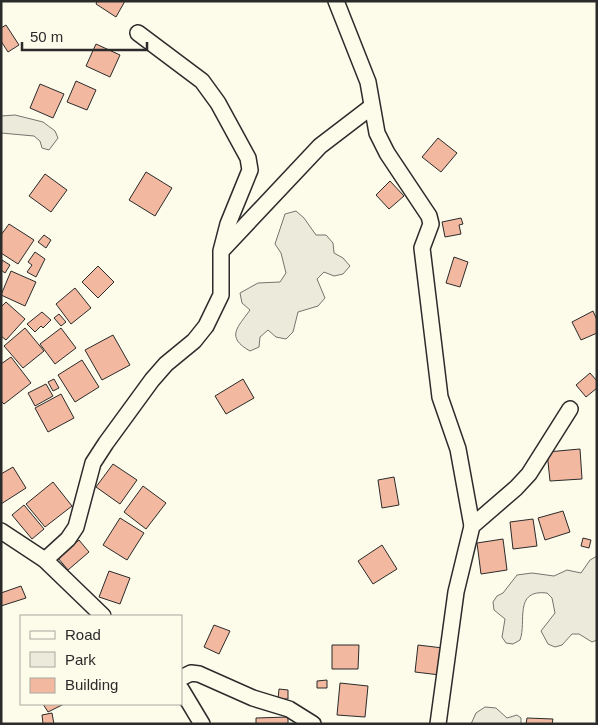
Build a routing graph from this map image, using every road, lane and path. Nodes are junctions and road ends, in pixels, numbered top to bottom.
1 (336, 1) edge
2 (138, 33) dead end
3 (370, 107) junction
4 (221, 251) junction
5 (570, 409) dead end
6 (472, 526) junction
7 (1, 531) edge
8 (45, 560) junction
9 (102, 615) edge
10 (182, 678) edge
11 (182, 691) edge
12 (202, 724) edge
13 (313, 724) edge
14 (438, 724) edge

1 - 3 street
2 - 4 street
3 - 4 street
3 - 6 street
4 - 8 street
5 - 6 street
6 - 14 street
7 - 8 street
8 - 9 street
10 - 13 street
11 - 12 street

